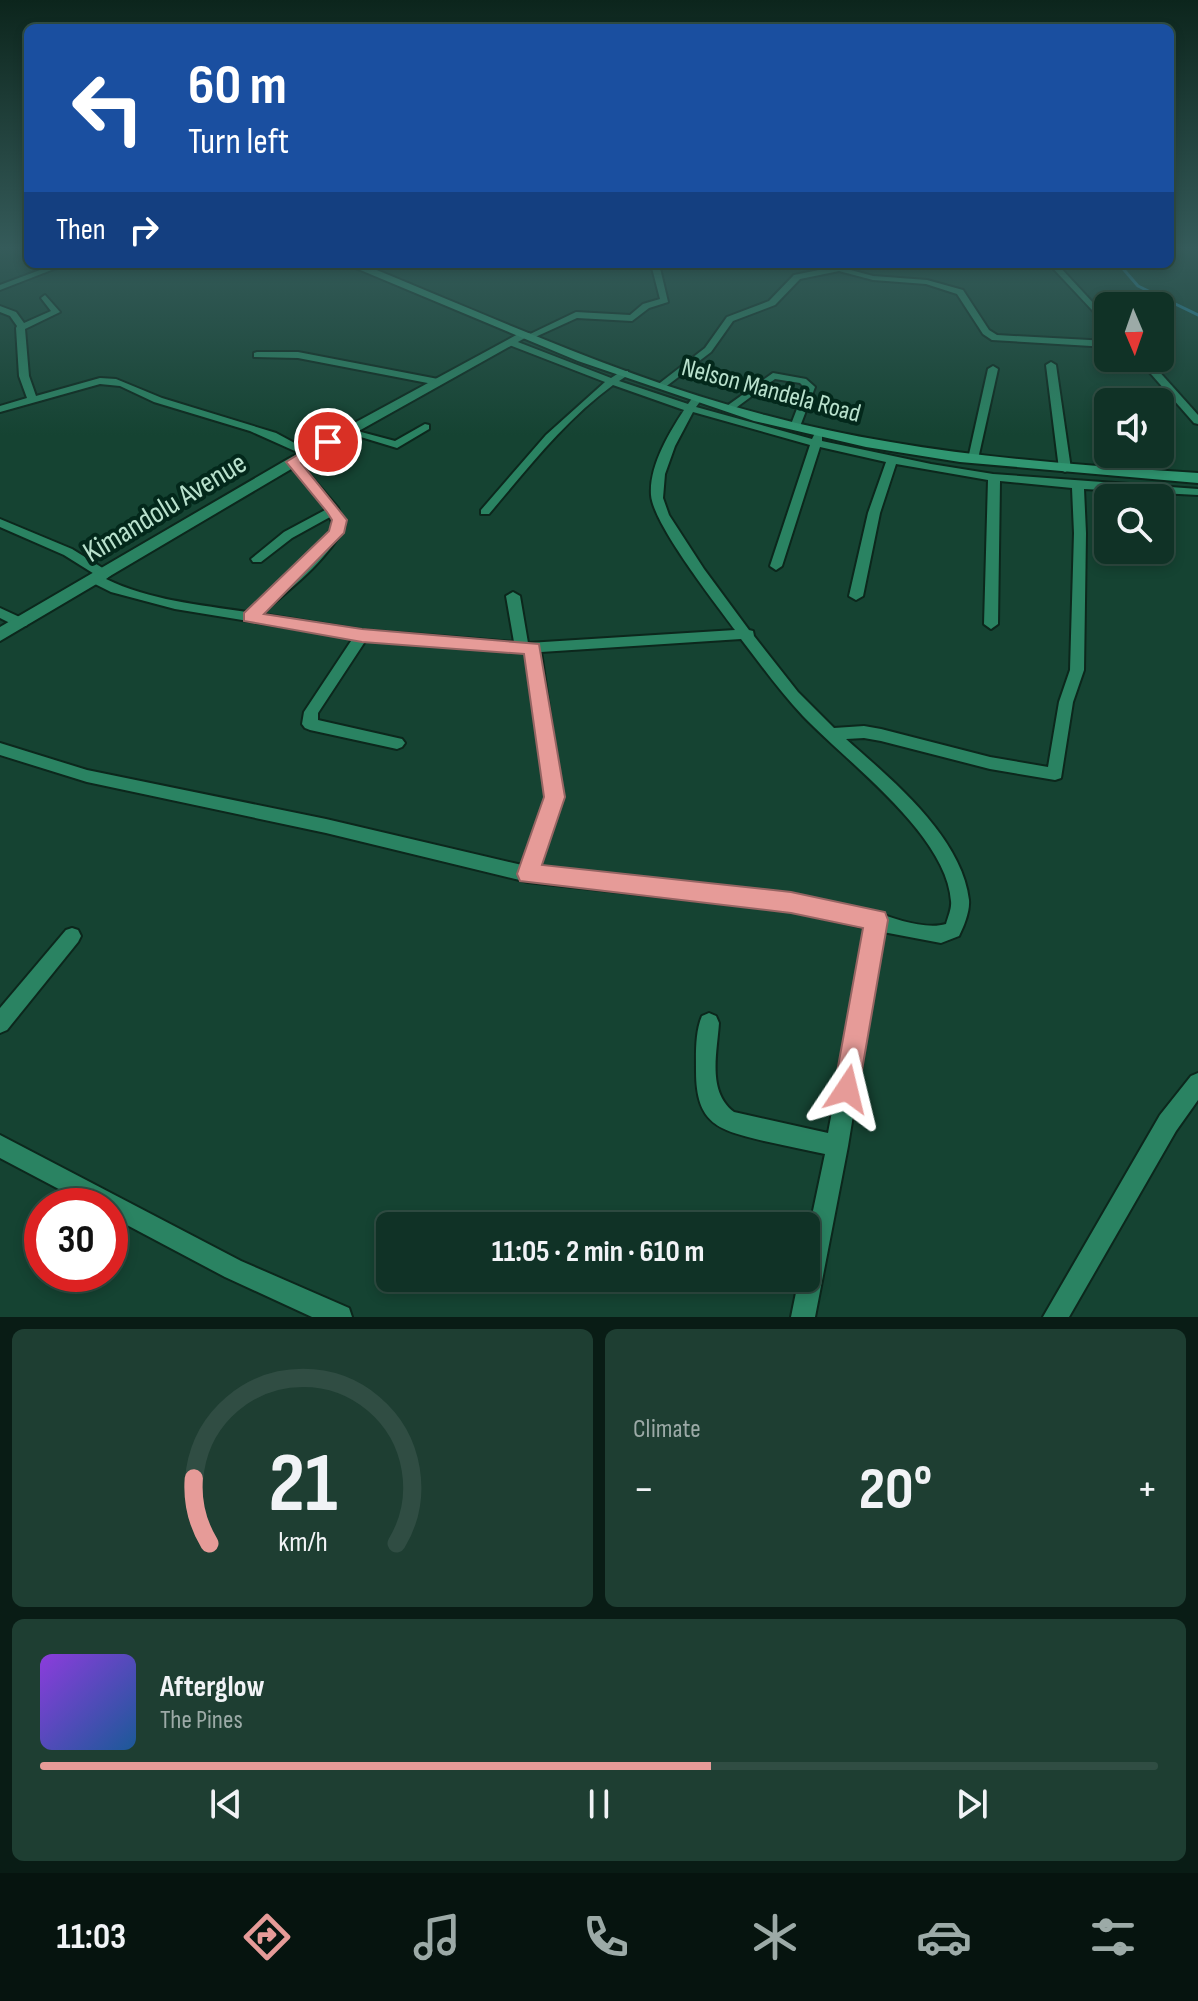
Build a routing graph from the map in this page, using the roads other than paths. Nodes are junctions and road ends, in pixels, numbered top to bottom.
1 (6, 311) edge
2 (56, 311) edge
3 (470, 311) edge
4 (640, 311) edge
5 (750, 311) edge
6 (973, 311) edge
7 (22, 326) junction
8 (528, 335) junction
9 (510, 342) junction
10 (1094, 343) edge
11 (257, 355) dead end
12 (1051, 365) dead end
13 (993, 369) dead end
14 (1154, 372) edge
15 (625, 373) junction
16 (438, 382) junction
17 (609, 383) junction
18 (661, 386) junction
19 (33, 400) junction
20 (692, 404) junction
21 (729, 408) junction
22 (0, 409) edge
23 (1198, 421) edge
24 (425, 427) dead end
25 (795, 427) junction
26 (346, 431) junction
27 (817, 439) junction
28 (310, 454) junction
29 (973, 459) junction
30 (892, 460) junction
31 (293, 462) junction
32 (1065, 469) junction
33 (994, 477) junction
34 (1198, 478) edge
35 (1078, 484) junction
36 (1198, 492) edge
37 (334, 510) junction
38 (485, 512) dead end
39 (0, 523) edge
40 (257, 559) dead end
41 (776, 566) dead end
42 (100, 577) junction
43 (513, 596) dead end
44 (856, 596) dead end
45 (0, 612) edge
46 (250, 617) junction
47 (21, 623) junction
48 (991, 624) dead end
49 (748, 634) junction
50 (0, 635) edge
51 (362, 635) junction
52 (527, 648) junction
53 (830, 734) junction
54 (397, 743) dead end
55 (0, 749) edge
56 (528, 874) junction
57 (876, 920) junction
58 (72, 936) dead end
59 (0, 1023) edge
60 (709, 1023) dead end
61 (1198, 1083) edge
62 (0, 1146) edge
63 (837, 1146) junction
64 (340, 1317) edge
65 (803, 1317) edge
66 (1055, 1317) edge

1 - 7 street
2 - 7 street
3 - 8 main road, Nelson Mandela Road
4 - 8 street
5 - 18 street
6 - 10 street
7 - 19 street
8 - 9 street, Kimandolu Avenue
8 - 15 main road, Nelson Mandela Road
9 - 16 street, Kimandolu Avenue
9 - 17 street
11 - 16 street
12 - 32 street
13 - 29 street
14 - 23 street
15 - 17 street
15 - 18 main road, Nelson Mandela Road
16 - 26 street, Kimandolu Avenue
17 - 20 street
17 - 38 street
18 - 20 main road, Nelson Mandela Road
19 - 22 street
19 - 28 street
20 - 21 main road, Nelson Mandela Road
20 - 27 street
20 - 49 street
21 - 25 main road, Nelson Mandela Road
21 - 25 street
24 - 26 street
25 - 27 main road, Nelson Mandela Road
26 - 28 street, Kimandolu Avenue
27 - 29 main road, Nelson Mandela Road
27 - 30 street
27 - 41 street
28 - 31 street, Kimandolu Avenue
29 - 32 main road, Nelson Mandela Road
30 - 33 street
30 - 44 street
31 - 37 street
31 - 42 street, Kimandolu Avenue
32 - 34 main road, Nelson Mandela Road
33 - 35 street
33 - 48 street
35 - 36 street
35 - 53 street
37 - 40 street
37 - 46 street
39 - 42 street
42 - 46 street
42 - 47 street, Kimandolu Avenue
43 - 52 street
45 - 47 street
46 - 51 street
47 - 50 street, Kimandolu Avenue
49 - 52 street
49 - 53 street
51 - 52 street
51 - 54 street
52 - 56 street
53 - 57 street
55 - 56 street
56 - 57 street
57 - 63 street
58 - 59 street
60 - 63 street
61 - 66 street
62 - 64 street
63 - 65 street

